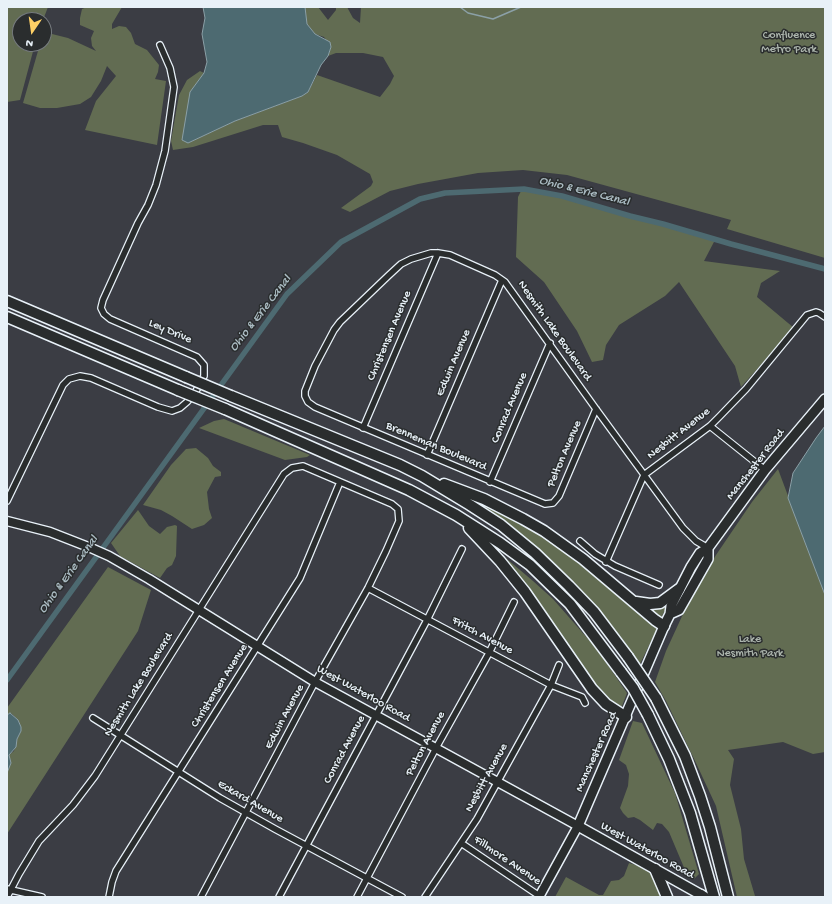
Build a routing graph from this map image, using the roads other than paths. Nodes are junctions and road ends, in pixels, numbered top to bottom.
1 (160, 45) dead end
2 (438, 253) junction
3 (502, 280) junction
4 (7, 301) edge
5 (7, 317) edge
6 (825, 317) edge
7 (550, 344) junction
8 (825, 399) edge
9 (315, 407) joint
10 (596, 409) junction
11 (710, 426) junction
12 (363, 428) junction
13 (427, 455) junction
14 (765, 470) junction
15 (644, 474) junction
16 (422, 476) junction
17 (340, 482) junction
18 (490, 482) junction
19 (7, 501) edge
20 (550, 504) joint
21 (460, 518) junction
22 (7, 522) edge
23 (580, 541) dead end
24 (708, 548) junction
25 (462, 549) dead end
26 (606, 562) junction
27 (660, 585) dead end
28 (368, 588) junction
29 (679, 589) junction
30 (634, 601) junction
31 (514, 602) dead end
32 (198, 610) junction
33 (670, 614) junction
34 (428, 620) junction
35 (664, 626) junction
36 (257, 647) junction
37 (489, 653) junction
38 (559, 665) dead end
39 (315, 682) junction
40 (551, 685) junction
41 (585, 703) dead end
42 (376, 715) junction
43 (626, 717) junction
44 (93, 718) dead end
45 (120, 736) junction
46 (436, 748) junction
47 (178, 772) junction
48 (498, 782) junction
49 (245, 813) junction
50 (578, 826) junction
51 (461, 843) junction
52 (307, 846) junction
53 (655, 869) junction
54 (367, 878) junction
55 (9, 889) edge
56 (727, 894) edge
57 (702, 896) edge
58 (7, 897) edge
59 (42, 897) edge
60 (109, 897) edge
61 (201, 897) edge
62 (279, 897) edge
63 (357, 897) edge
64 (402, 897) edge
65 (425, 897) edge
66 (540, 897) edge
67 (667, 897) edge
68 (714, 897) edge

1 - 19 street, Ley Drive
2 - 3 street, Nesmith Lake Boulevard
2 - 9 street, Nesmith Lake Boulevard
2 - 12 street, Christensen Avenue
3 - 7 street, Nesmith Lake Boulevard
3 - 13 street, Edwin Avenue
4 - 16 highway, bridge
5 - 21 highway, bridge
6 - 11 street, Nesbitt Avenue
7 - 10 street, Nesmith Lake Boulevard
7 - 18 street, Conrad Avenue
8 - 14 main road, Manchester Road
9 - 12 street, Brenneman Boulevard
10 - 15 street, Nesmith Lake Boulevard
10 - 20 street, Pelton Avenue
11 - 14 street
11 - 15 street, Nesbitt Avenue
12 - 13 street, Brenneman Boulevard
13 - 18 street, Brenneman Boulevard
14 - 24 main road, Manchester Road
15 - 24 street, Nesmith Lake Boulevard
15 - 26 street, Nesbitt Avenue
16 - 30 highway
16 - 56 highway, bridge
17 - 28 street, Edwin Avenue
17 - 32 street, Nesmith Lake Boulevard
17 - 36 street, Christensen Avenue
18 - 20 street, Brenneman Boulevard
21 - 43 highway
21 - 68 highway, bridge
22 - 32 main road, West Waterloo Road
23 - 26 street
24 - 29 main road, Manchester Road
24 - 33 main road, Manchester Road
25 - 34 street, Conrad Avenue
26 - 27 street
28 - 34 street, Fritch Avenue
28 - 39 street, Edwin Avenue
29 - 30 highway
29 - 33 main road, Manchester Road
30 - 35 highway
31 - 37 street, Pelton Avenue
32 - 36 main road, West Waterloo Road
32 - 45 street, Nesmith Lake Boulevard
33 - 35 main road, Manchester Road
34 - 37 street, Fritch Avenue
34 - 42 street, Conrad Avenue
35 - 43 main road, Manchester Road
36 - 39 main road, West Waterloo Road
36 - 47 street, Christensen Avenue
37 - 40 street, Fritch Avenue
37 - 46 street, Pelton Avenue
38 - 40 street, Nesbitt Avenue
39 - 42 main road, West Waterloo Road
39 - 49 street, Edwin Avenue
40 - 41 street, Fritch Avenue
40 - 48 street, Nesbitt Avenue
42 - 46 main road, West Waterloo Road
42 - 52 street, Conrad Avenue
43 - 50 main road, Manchester Road
44 - 45 street, Eckard Avenue
45 - 47 street, Eckard Avenue
45 - 55 street, Nesmith Lake Boulevard
46 - 48 main road, West Waterloo Road
46 - 54 street, Pelton Avenue
47 - 49 street, Eckard Avenue
47 - 60 street, Christensen Avenue
48 - 50 main road, West Waterloo Road
48 - 51 street, Nesbitt Avenue
49 - 52 street, Eckard Avenue
49 - 61 street, Edwin Avenue
50 - 53 main road, West Waterloo Road
50 - 66 main road, Manchester Road
51 - 65 street, Nesbitt Avenue
51 - 66 street, Fillmore Avenue
52 - 54 street, Eckard Avenue
52 - 62 street, Conrad Avenue
53 - 57 main road, West Waterloo Road
53 - 67 highway
54 - 63 street, Pelton Avenue
54 - 64 street, Eckard Avenue
55 - 58 street, Nesmith Lake Boulevard
55 - 59 street

